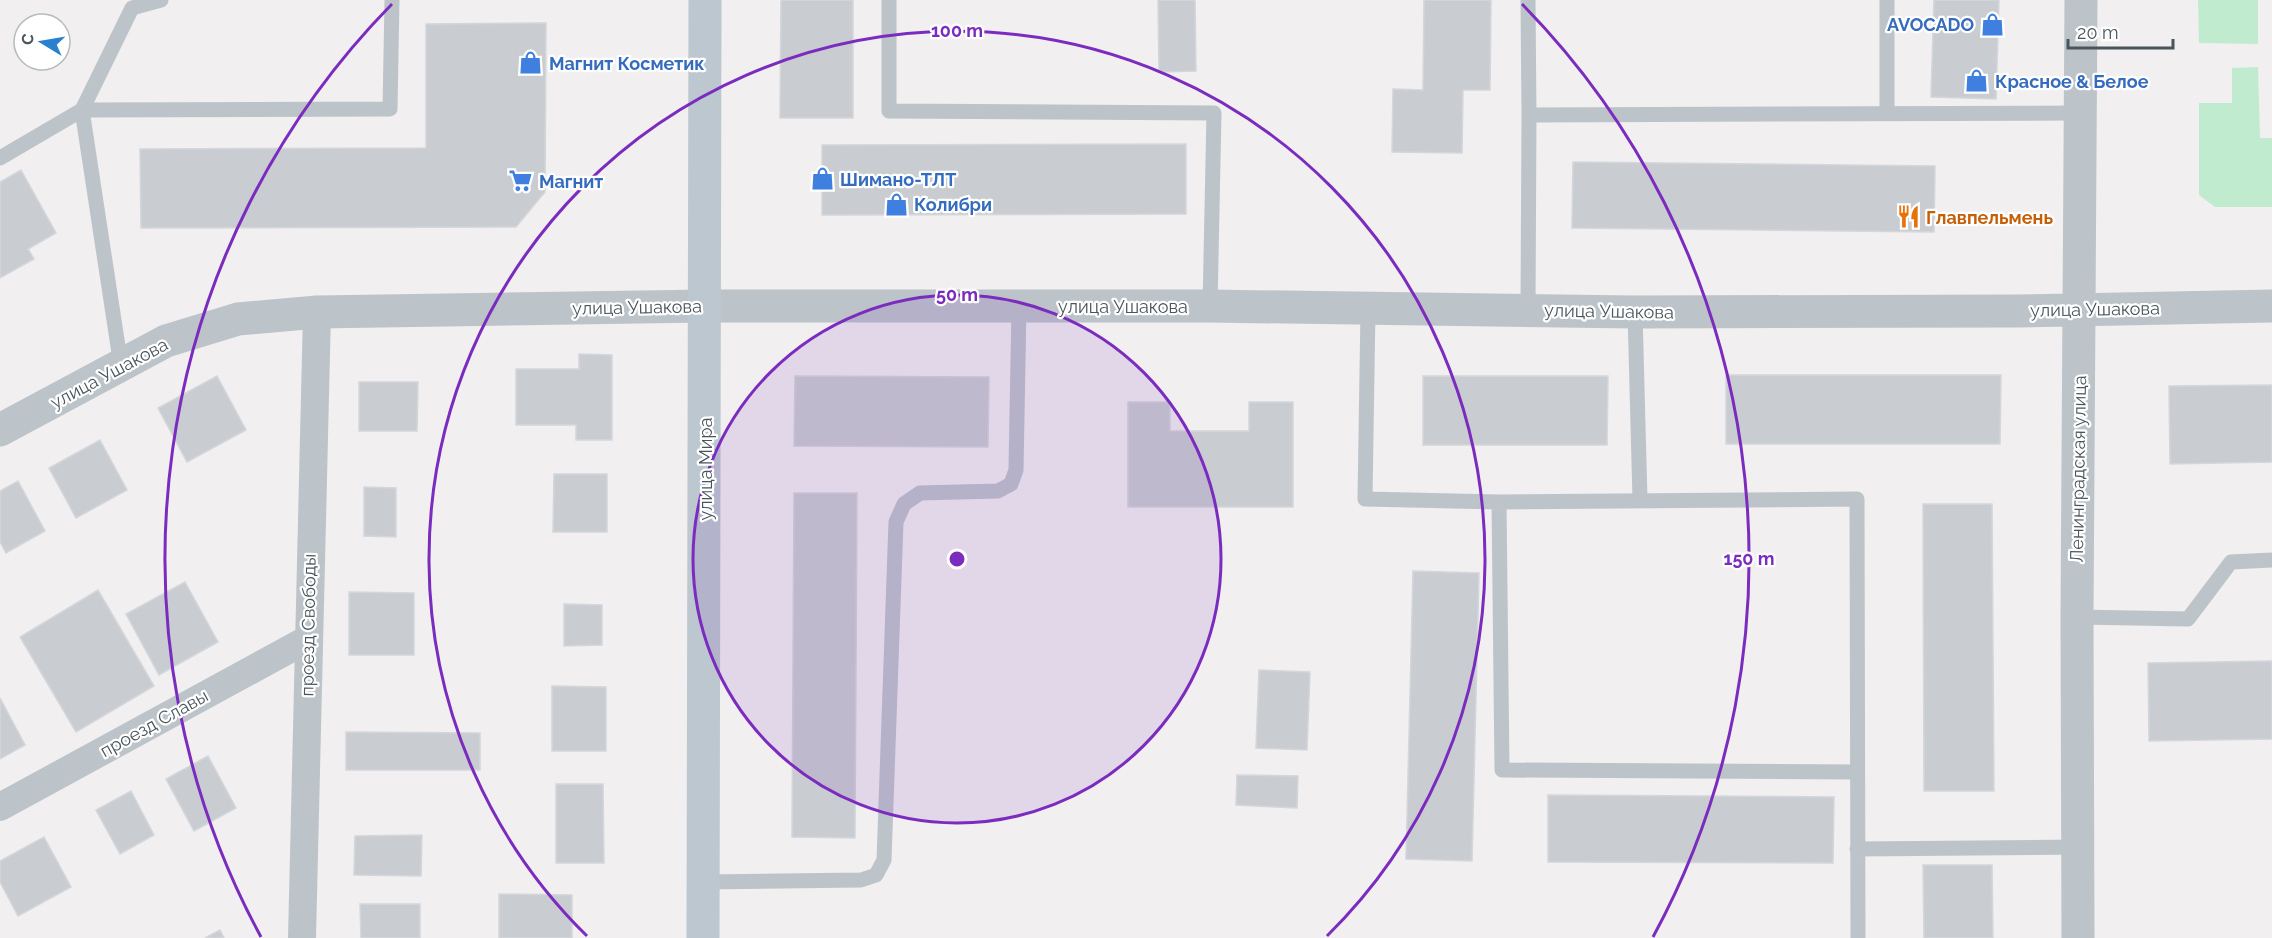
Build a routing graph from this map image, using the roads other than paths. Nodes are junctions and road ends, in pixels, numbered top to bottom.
1 (161, 0) edge
2 (392, 0) edge
3 (705, 0) edge
4 (889, 0) edge
5 (1528, 0) edge
6 (1887, 0) edge
7 (2081, 0) edge
8 (82, 111) junction
9 (1887, 113) junction
10 (2080, 113) junction
11 (1529, 115) junction
12 (2, 152) edge
13 (705, 306) junction
14 (1019, 306) junction
15 (1210, 306) junction
16 (2272, 306) edge
17 (1368, 308) junction
18 (2079, 309) junction
19 (1528, 310) junction
20 (317, 312) junction
21 (1635, 312) junction
22 (121, 366) junction
23 (0, 430) edge
24 (1640, 500) junction
25 (1499, 502) junction
26 (2272, 560) edge
27 (2077, 617) junction
28 (308, 639) junction
29 (1857, 772) junction
30 (0, 807) edge
31 (2078, 847) junction
32 (1857, 849) junction
33 (703, 882) junction
34 (302, 938) edge
35 (703, 938) edge
36 (1858, 938) edge
37 (2078, 938) edge

1 - 8 lane
2 - 8 lane
3 - 13 main road, улица Мира
4 - 15 lane
5 - 11 lane
6 - 9 lane
7 - 10 street, Ленинградская улица
8 - 12 lane
8 - 22 lane
9 - 10 lane
9 - 11 lane
10 - 18 street, Ленинградская улица
11 - 19 lane
13 - 14 street, улица Ушакова
13 - 20 street, улица Ушакова
13 - 33 main road, улица Мира
14 - 15 street, улица Ушакова
14 - 33 lane
15 - 17 street, улица Ушакова
16 - 18 street, улица Ушакова
17 - 19 street, улица Ушакова
17 - 25 lane
18 - 21 street, улица Ушакова
18 - 27 street, Ленинградская улица
19 - 21 street, улица Ушакова
20 - 22 street, улица Ушакова
20 - 28 street, проезд Свободы
21 - 24 lane
22 - 23 street, улица Ушакова
24 - 25 lane
24 - 29 lane
25 - 29 lane
26 - 27 lane
27 - 31 street, Ленинградская улица
28 - 30 street, проезд Славы
28 - 34 street, проезд Свободы
29 - 32 lane
31 - 32 lane
31 - 37 street, Ленинградская улица
32 - 36 lane
33 - 35 main road, улица Мира

